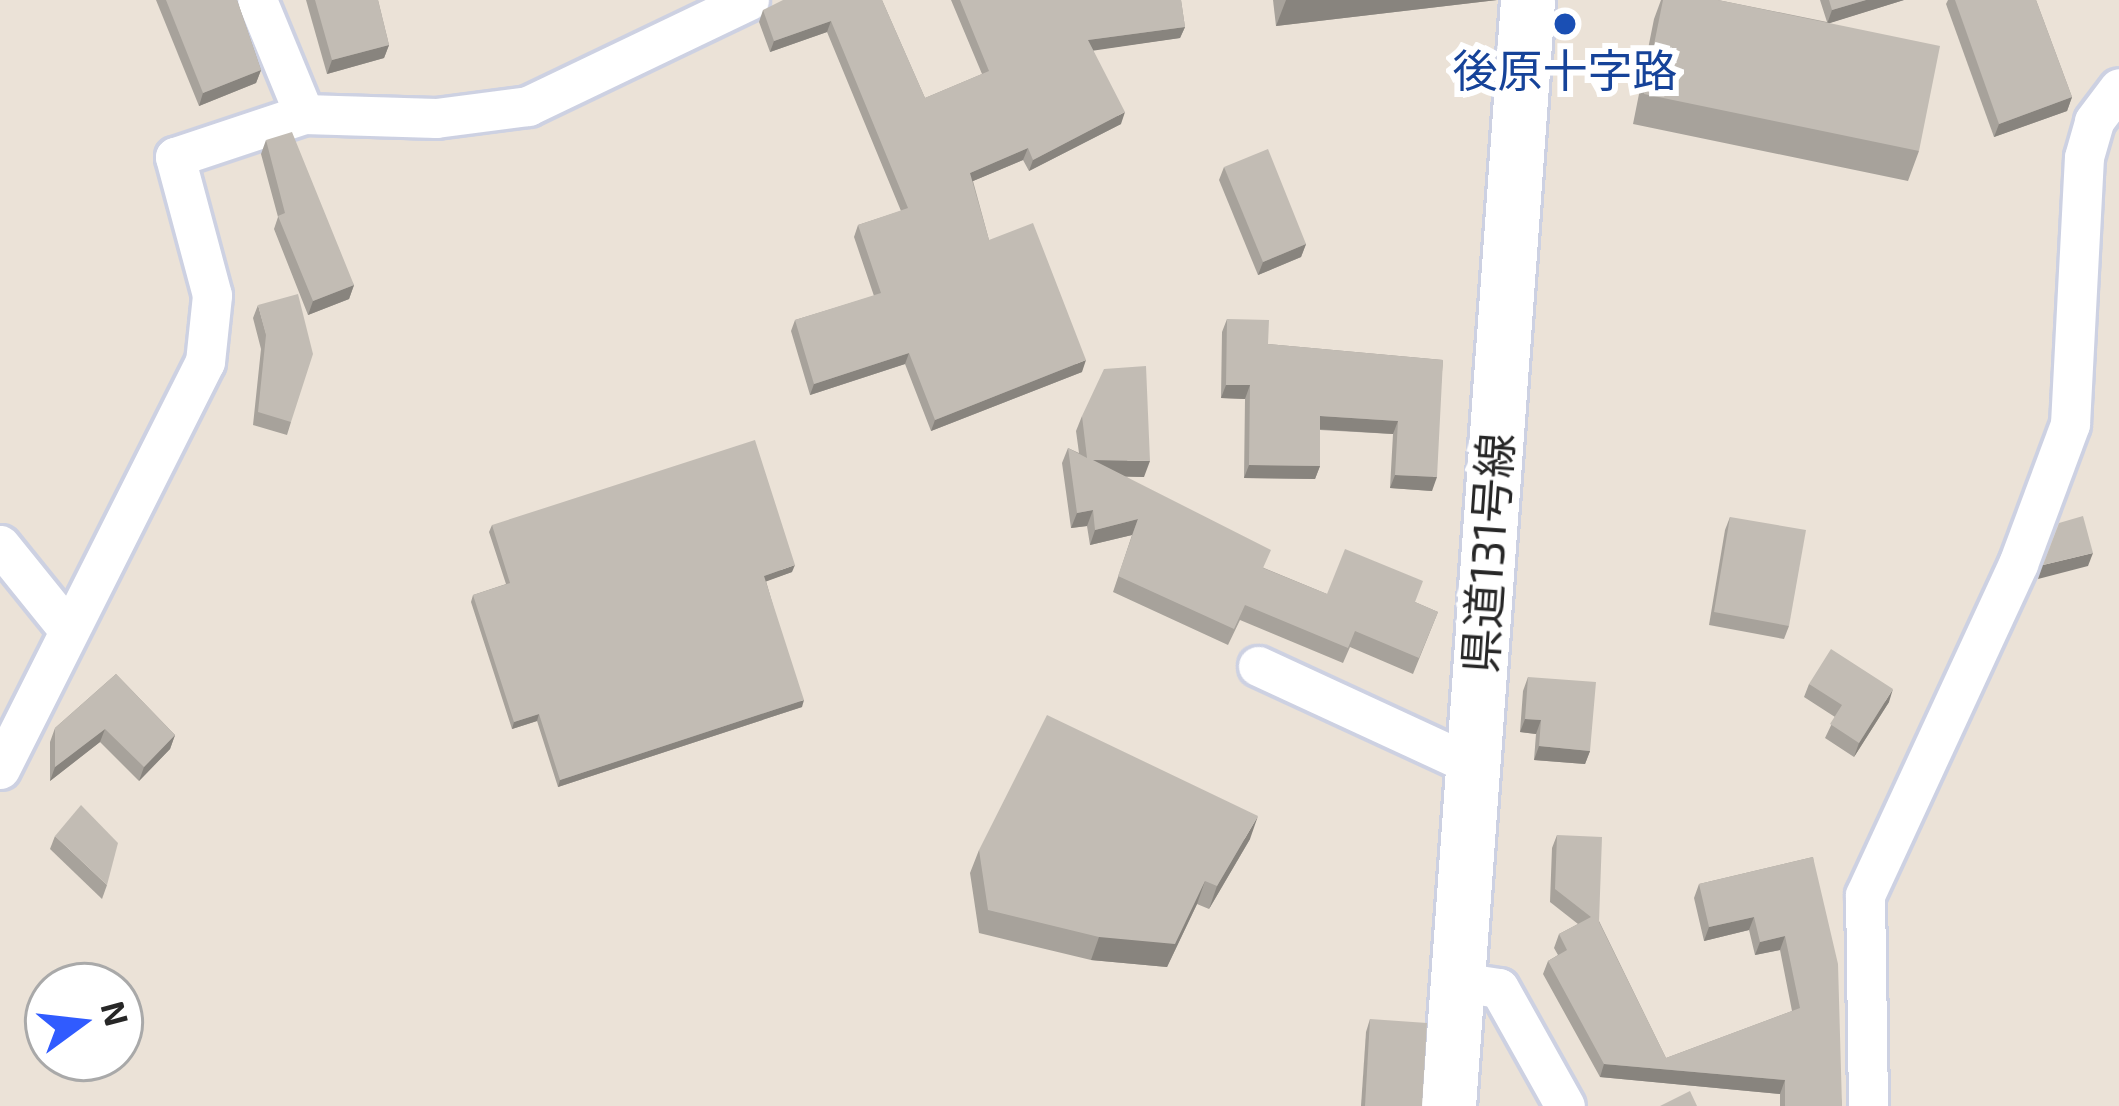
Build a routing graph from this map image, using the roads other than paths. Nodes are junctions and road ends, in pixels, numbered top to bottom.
1 (257, 0) edge
2 (749, 0) edge
3 (1528, 0) edge
4 (2119, 88) edge
5 (304, 113) junction
6 (0, 544) edge
7 (67, 628) junction
8 (1258, 666) dead end
9 (1474, 766) junction
10 (0, 769) edge
11 (1459, 982) junction
12 (1449, 1106) edge
13 (1564, 1106) edge
14 (1868, 1106) edge

1 - 5 street
2 - 5 street
3 - 9 main road, 県道131号線
4 - 14 street
5 - 7 street
6 - 7 street
7 - 10 street
8 - 9 street
9 - 11 main road, 県道131号線
11 - 12 main road, 県道131号線
11 - 13 street

